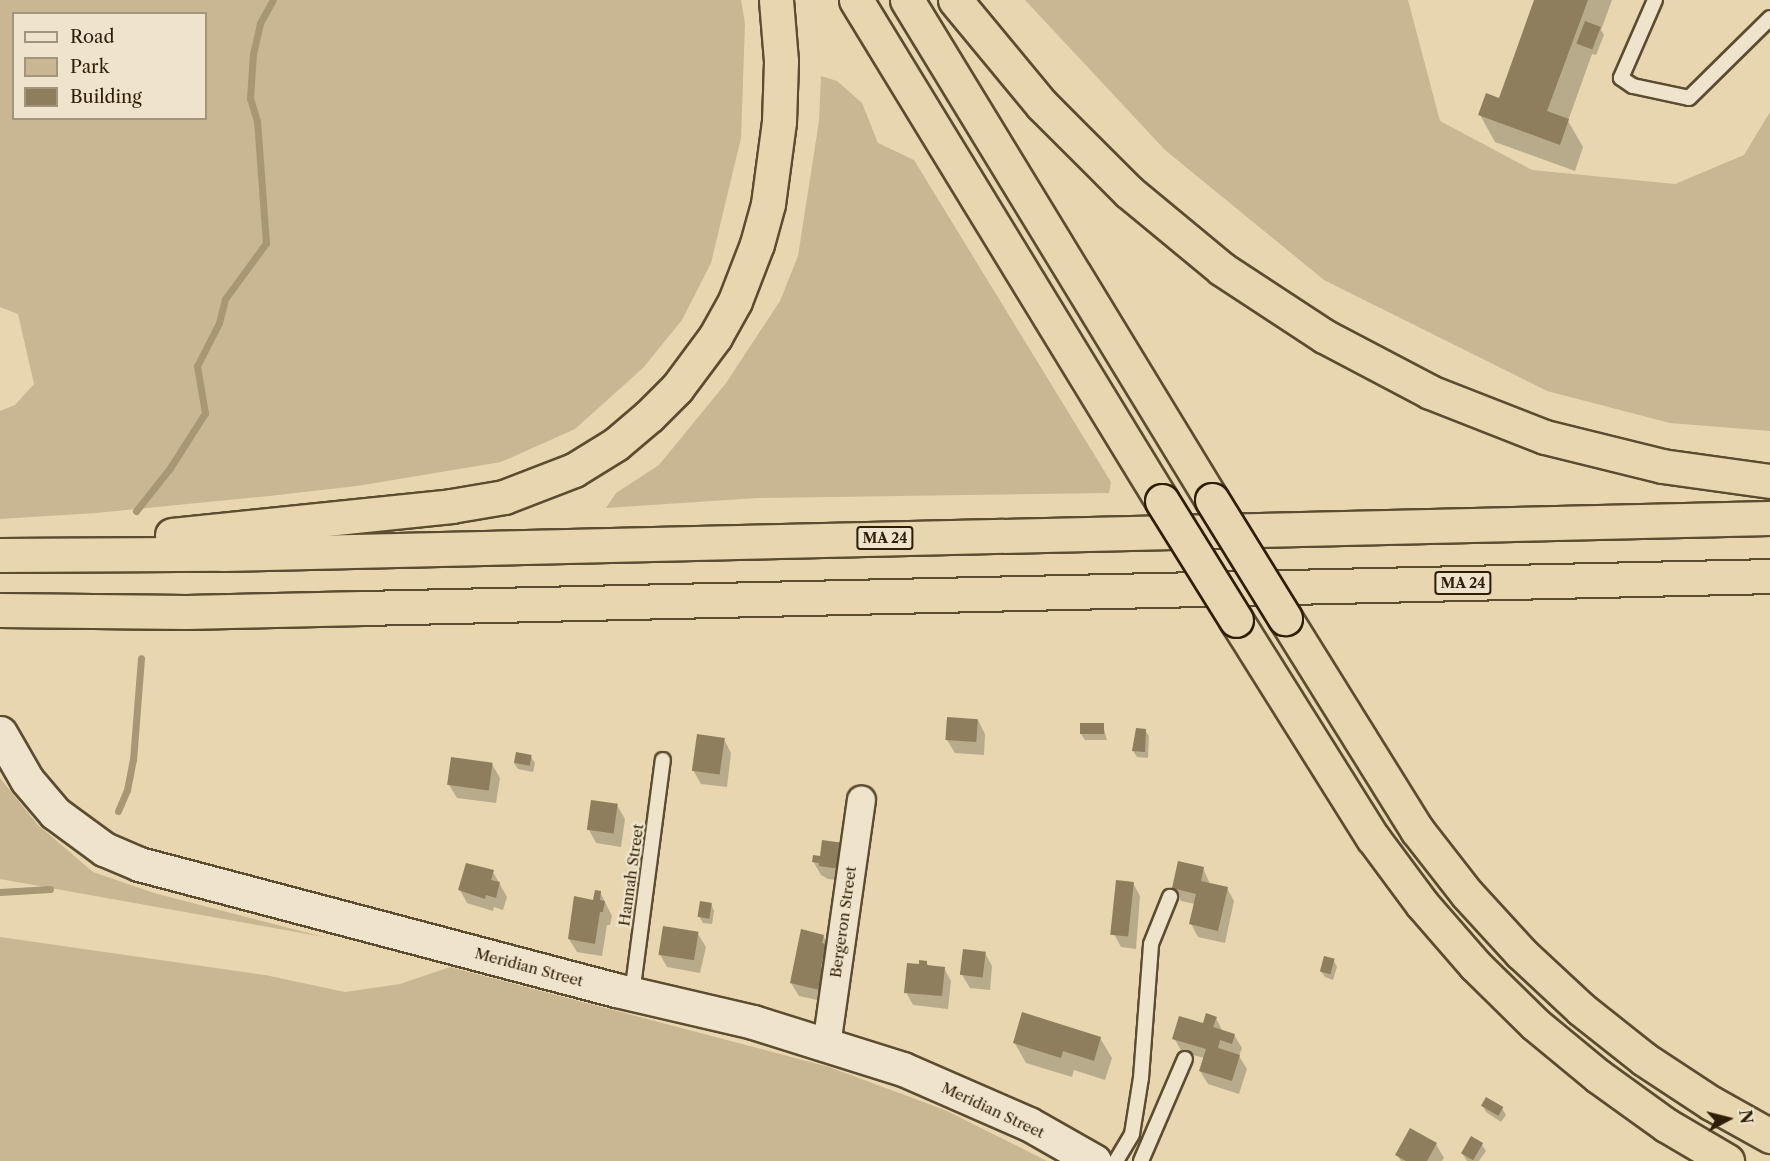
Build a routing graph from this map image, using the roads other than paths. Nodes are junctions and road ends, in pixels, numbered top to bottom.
1 (776, 0) edge
2 (856, 0) edge
3 (908, 0) edge
4 (955, 0) edge
5 (1655, 0) edge
6 (1770, 18) edge
7 (1770, 481) edge
8 (1770, 518) edge
9 (0, 554) edge
10 (1770, 576) edge
11 (0, 610) edge
12 (0, 733) edge
13 (663, 760) dead end
14 (861, 799) dead end
15 (1170, 897) dead end
16 (632, 994) junction
17 (826, 1045) junction
18 (1185, 1059) dead end
19 (1770, 1136) edge
20 (1094, 1161) edge
21 (1116, 1161) edge
22 (1141, 1161) edge
23 (1727, 1161) edge

1 - 9 highway
2 - 23 highway, bridge
3 - 19 highway, bridge
4 - 7 highway
5 - 6 lane
8 - 9 highway, MA 24
10 - 11 highway, MA 24
12 - 16 street, Meridian Street
13 - 16 lane, Hannah Street
14 - 17 street, Bergeron Street
15 - 21 lane
16 - 17 street, Meridian Street
17 - 20 street, Meridian Street
18 - 22 lane

